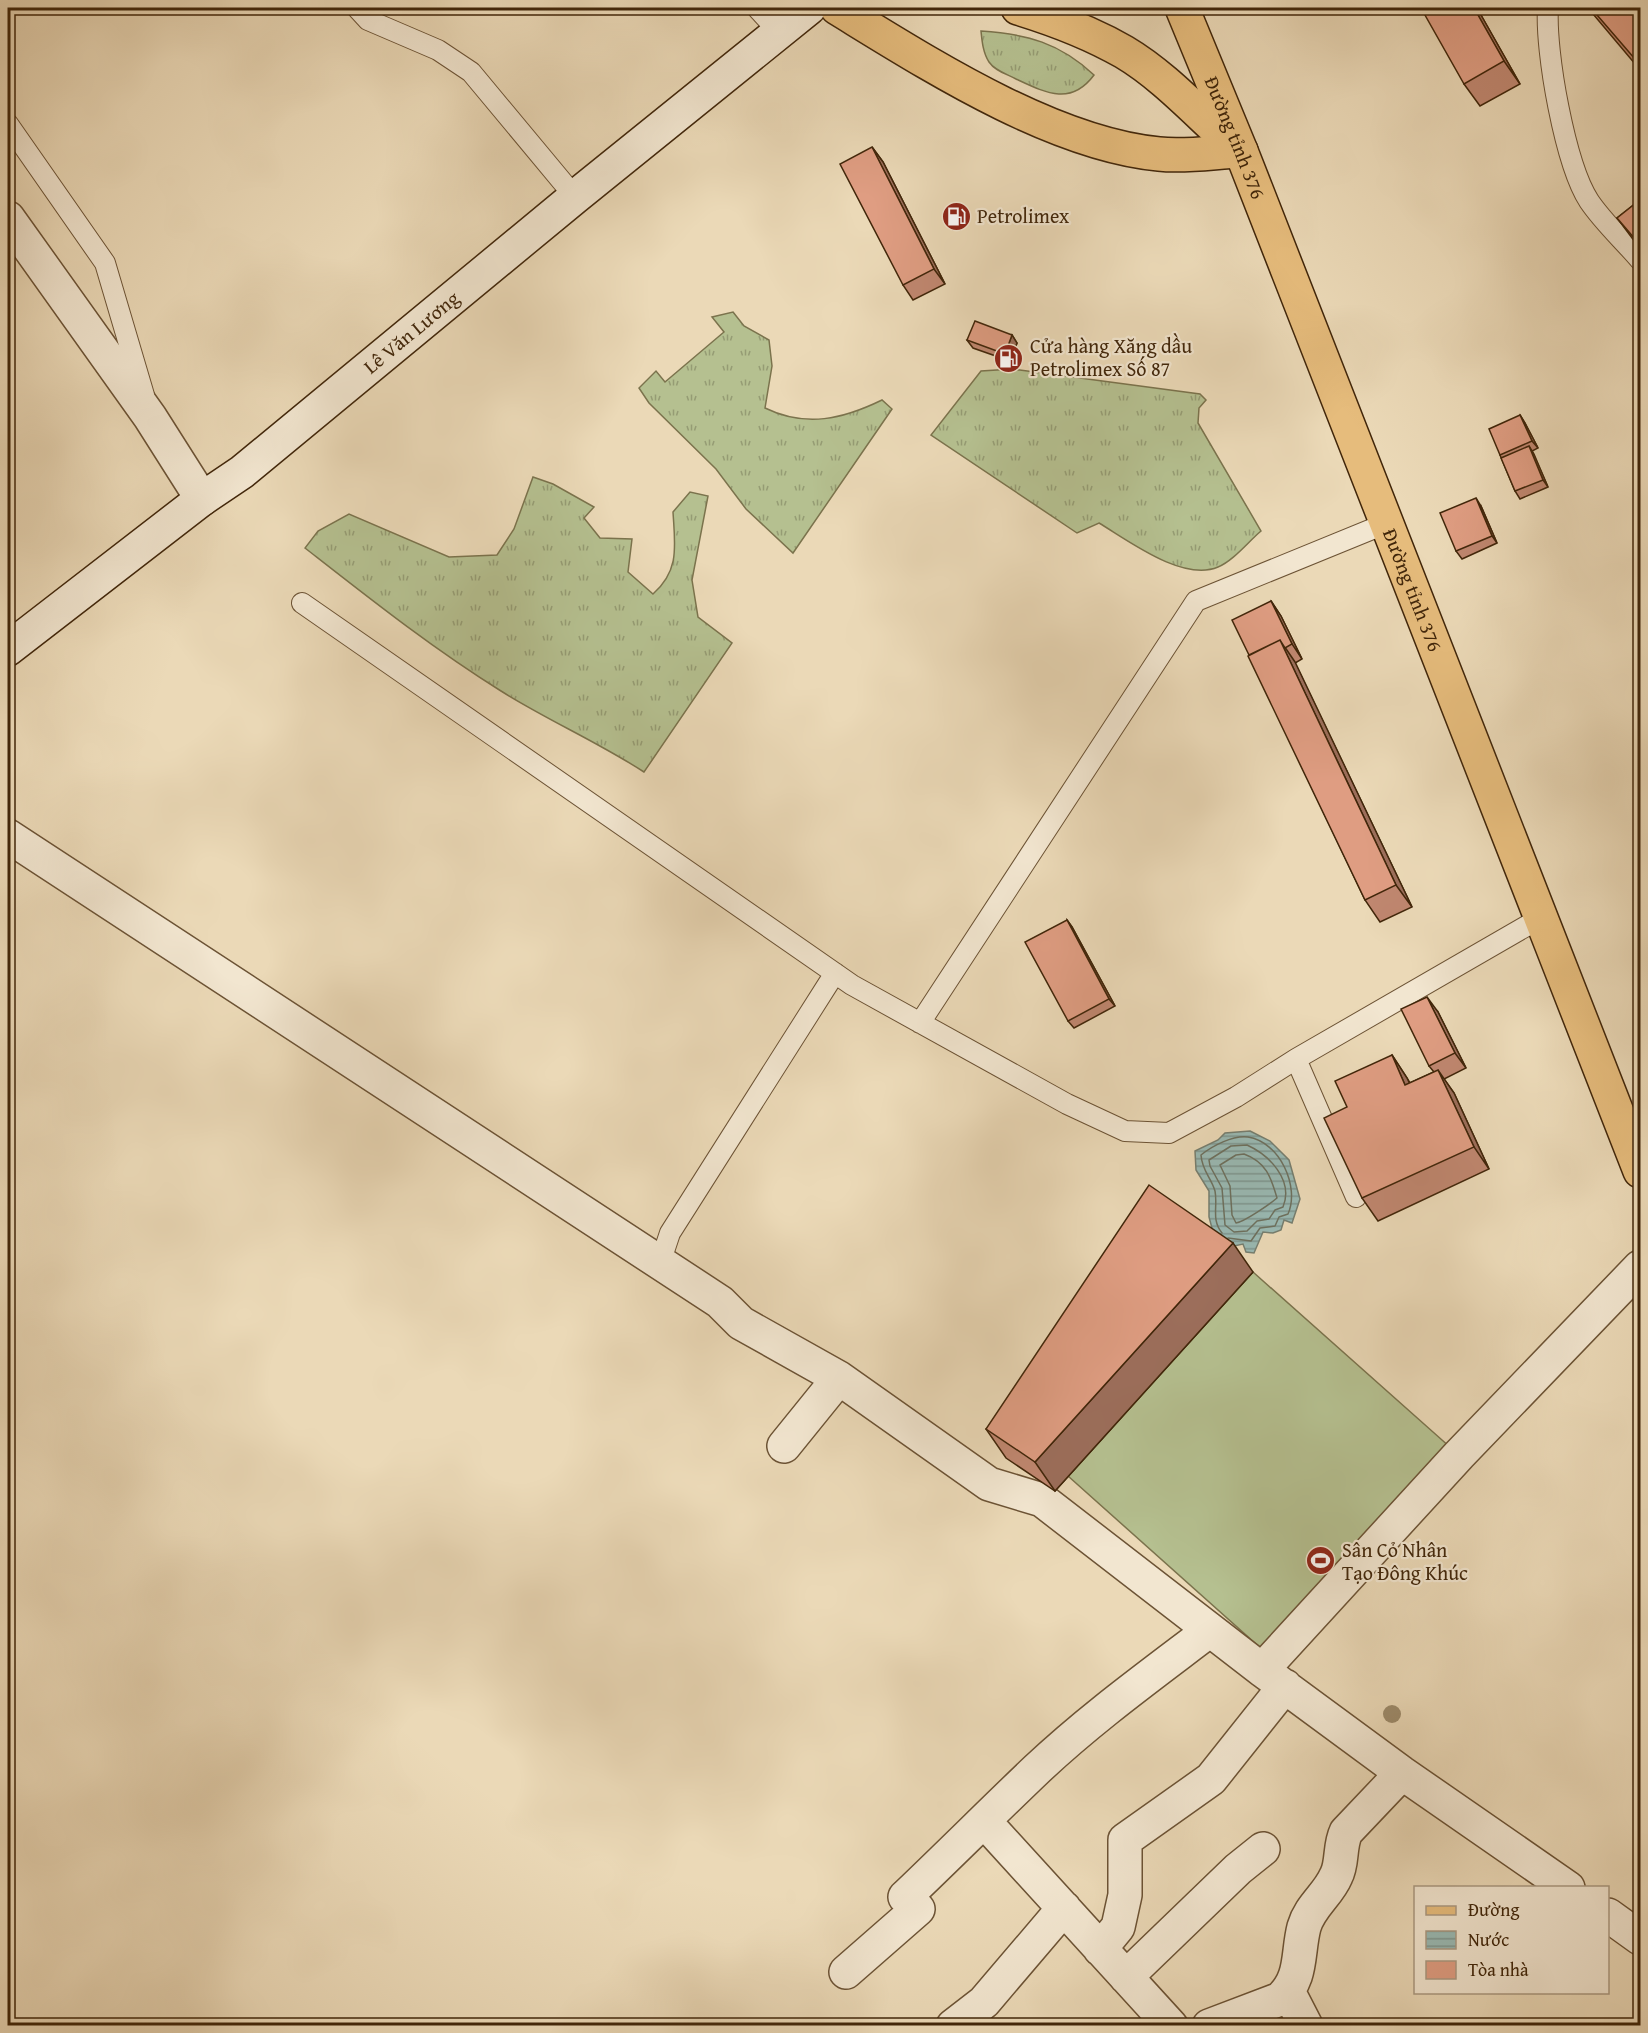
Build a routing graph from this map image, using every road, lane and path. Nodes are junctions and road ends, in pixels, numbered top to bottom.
1 (357, 8) edge
2 (757, 8) edge
3 (809, 8) edge
4 (837, 8) edge
5 (1018, 8) edge
6 (1182, 8) edge
7 (1548, 8) edge
8 (779, 32) junction
9 (8, 124) edge
10 (1241, 151) junction
11 (574, 197) junction
12 (8, 218) edge
13 (1641, 260) edge
14 (150, 417) junction
15 (202, 499) junction
16 (1387, 523) junction
17 (302, 603) dead end
18 (11, 640) edge
19 (8, 836) edge
20 (1542, 918) junction
21 (835, 973) junction
22 (920, 1023) junction
23 (1296, 1059) junction
24 (1641, 1171) edge
25 (1356, 1197) edge
26 (660, 1263) junction
27 (1641, 1267) edge
28 (839, 1378) junction
29 (784, 1446) dead end
30 (1210, 1630) junction
31 (1273, 1678) junction
32 (1402, 1773) junction
33 (985, 1822) junction
34 (1263, 1849) dead end
35 (1567, 1886) edge
36 (1064, 1908) junction
37 (1609, 1916) edge
38 (1641, 1938) edge
39 (1100, 1949) junction
40 (846, 1972) dead end
41 (1126, 1977) junction
42 (1288, 1991) junction
43 (953, 2025) edge
44 (1171, 2025) edge
45 (1209, 2025) edge
46 (1306, 2025) edge

1 - 11 lane
2 - 8 lane
3 - 8 street, Lê Văn Lương
4 - 10 main road
5 - 10 main road
6 - 10 main road, Đường tỉnh 376
7 - 13 lane
8 - 11 street, Lê Văn Lương
9 - 14 lane
10 - 16 main road, Đường tỉnh 376
11 - 15 street, Lê Văn Lương
12 - 14 street
14 - 15 street
15 - 18 street, Lê Văn Lương
16 - 20 main road, Đường tỉnh 376
16 - 22 lane
17 - 21 lane
19 - 26 street
20 - 23 lane
20 - 24 main road, Đường tỉnh 376
21 - 22 lane
21 - 26 lane
22 - 23 lane
23 - 25 lane
26 - 28 street
27 - 31 street
28 - 29 street
28 - 30 street
30 - 31 street
30 - 33 street
31 - 32 street
31 - 39 street
32 - 35 street
32 - 42 street
33 - 36 street
33 - 40 street
34 - 41 street
36 - 39 street
36 - 43 street
37 - 38 street
39 - 41 street
41 - 44 street
42 - 45 street
42 - 46 street

